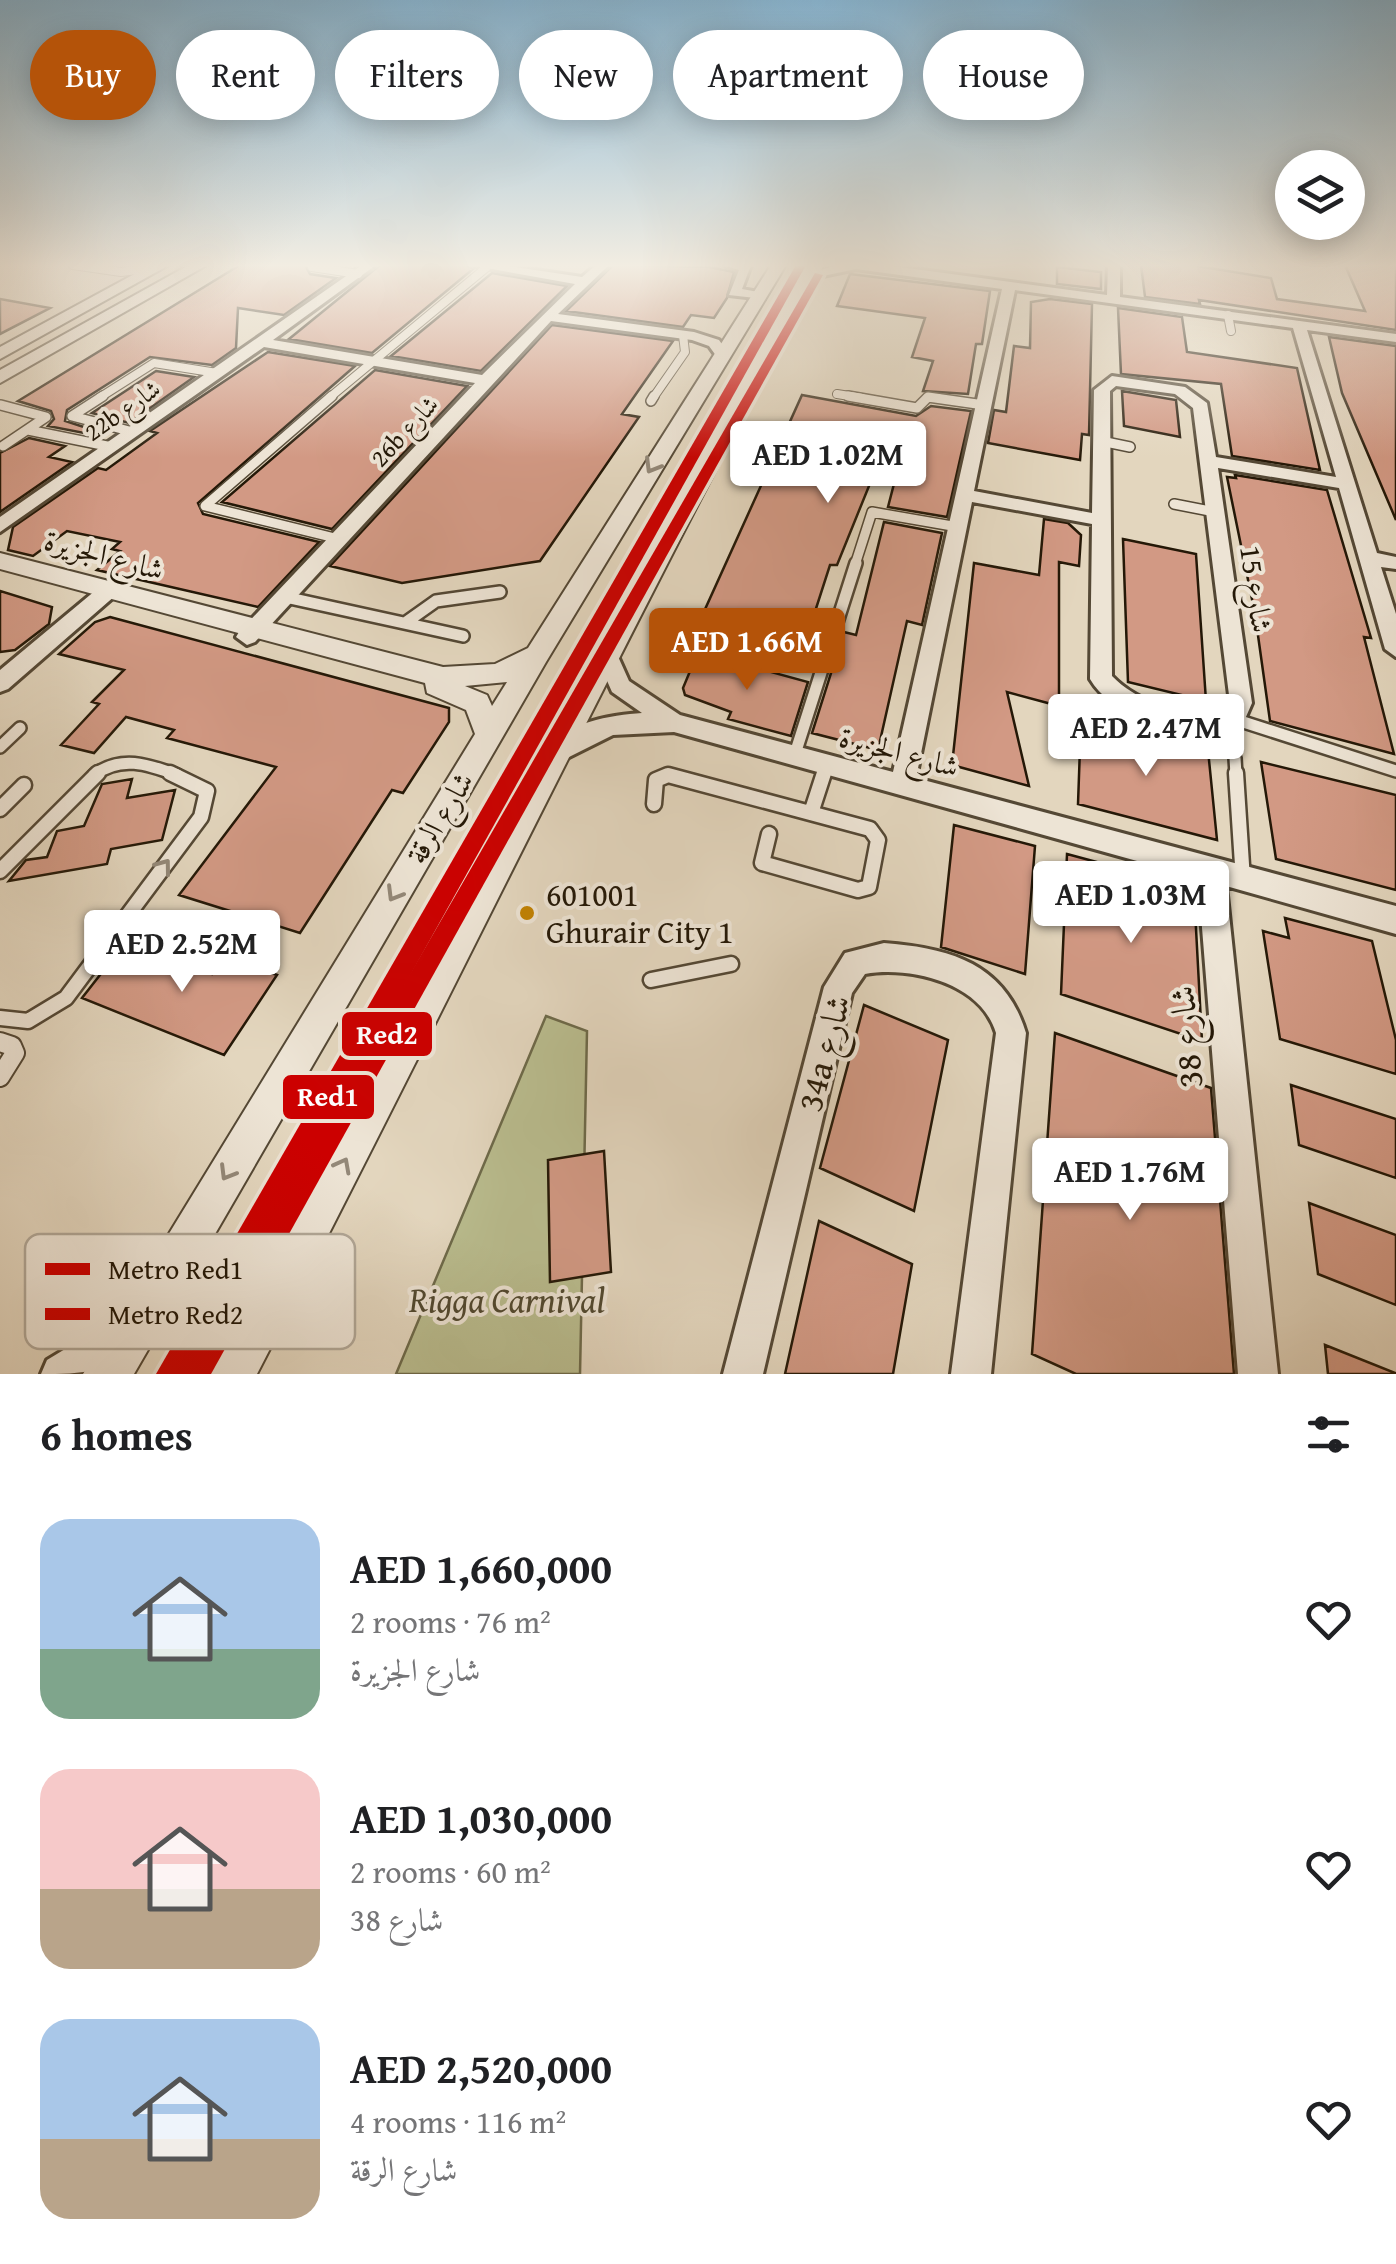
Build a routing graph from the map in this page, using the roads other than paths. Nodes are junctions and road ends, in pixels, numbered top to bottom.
1 (44, 329) edge
2 (87, 329) edge
3 (279, 329) edge
4 (411, 329) edge
5 (538, 329) edge
6 (640, 329) edge
7 (732, 329) edge
8 (751, 329) edge
9 (781, 329) edge
10 (998, 329) edge
11 (1299, 329) edge
12 (1329, 329) edge
13 (683, 335) junction
14 (1396, 338) edge
15 (261, 342) junction
16 (722, 354) junction
17 (766, 355) junction
18 (0, 356) edge
19 (375, 361) junction
20 (217, 373) junction
21 (0, 378) edge
22 (486, 380) junction
23 (837, 394) dead end
24 (650, 402) dead end
25 (2, 405) edge
26 (984, 405) junction
27 (678, 423) junction
28 (28, 430) junction
29 (133, 432) junction
30 (1101, 440) junction
31 (3, 446) dead end
32 (1130, 446) dead end
33 (112, 447) junction
34 (1209, 461) junction
35 (1346, 484) junction
36 (964, 496) junction
37 (686, 501) junction
38 (1174, 504) dead end
39 (1215, 512) junction
40 (1101, 520) junction
41 (0, 526) edge
42 (958, 526) junction
43 (338, 539) junction
44 (1369, 558) junction
45 (0, 561) edge
46 (1396, 563) edge
47 (0, 574) edge
48 (500, 592) dead end
49 (104, 594) junction
50 (285, 597) junction
51 (405, 623) junction
52 (251, 632) junction
53 (463, 636) dead end
54 (1396, 649) edge
55 (537, 655) junction
56 (608, 658) junction
57 (0, 683) edge
58 (1234, 718) junction
59 (674, 723) junction
60 (20, 728) dead end
61 (490, 736) junction
62 (0, 747) edge
63 (559, 752) junction
64 (794, 757) junction
65 (1234, 758) dead end
66 (826, 766) junction
67 (1396, 771) edge
68 (24, 785) dead end
69 (902, 787) junction
70 (654, 804) dead end
71 (0, 808) edge
72 (811, 812) junction
73 (769, 834) dead end
74 (0, 871) edge
75 (1211, 872) junction
76 (1243, 880) junction
77 (1396, 920) edge
78 (731, 964) dead end
79 (652, 980) dead end
80 (0, 1018) edge
81 (0, 1042) edge
82 (0, 1076) edge
83 (191, 1234) edge
84 (304, 1234) edge
85 (103, 1349) edge
86 (123, 1349) edge
87 (243, 1349) edge
88 (61, 1374) edge
89 (108, 1374) edge
90 (230, 1374) edge
91 (743, 1374) edge
92 (971, 1374) edge
93 (1258, 1374) edge

1 - 18 street
2 - 21 street
3 - 15 street, 22b شارع
4 - 19 lane
5 - 22 street, 26b شارع
6 - 13 street
7 - 16 street, شارع الرقة
8 - 17 street
9 - 17 street
10 - 26 street
11 - 35 street
12 - 14 street
13 - 16 street
13 - 24 lane
15 - 19 street
15 - 20 street, 22b شارع
16 - 27 street, شارع الرقة
17 - 37 street
19 - 22 street
19 - 43 lane
20 - 29 street, 22b شارع
20 - 29 lane
22 - 43 street, 26b شارع
23 - 26 lane
25 - 28 lane
26 - 36 street
27 - 37 street
27 -> 55 street, شارع الرقة
28 - 31 lane
28 - 33 lane
29 - 33 street, 22b شارع
30 - 32 lane
30 - 34 street, شارع 15
30 - 40 street, شارع 15
33 - 41 street, 22b شارع
34 - 35 street
34 - 39 street, شارع 15
35 - 44 street
36 - 40 street
36 - 42 street
37 - 56 street
38 - 39 lane
39 - 58 street, شارع 15
40 - 58 street, شارع 15
42 - 64 lane
42 - 69 street
43 - 50 street, 26b شارع
44 - 46 street
44 - 54 street
45 - 49 street, شارع الجزيرة
47 - 49 street, شارع الجزيرة
48 - 51 lane
49 - 52 street, شارع الجزيرة
49 - 57 street
50 - 51 lane
50 - 52 street, 26b شارع
51 - 53 lane
52 - 55 street, شارع الجزيرة
52 - 61 street, شارع الجزيرة
55 - 61 street, شارع الرقة
56 - 59 street, شارع الجزيرة
56 - 63 street
58 - 67 lane
59 - 63 street, شارع الجزيرة
59 - 64 street, شارع الجزيرة
60 - 62 lane
61 -> 83 street, شارع الرقة
84 -> 63 street
64 - 66 street, شارع الجزيرة
65 - 76 lane
66 - 69 street, شارع الجزيرة
66 - 72 lane
68 - 71 lane
69 - 75 street, شارع الجزيرة
70 - 72 lane
72 - 73 lane
80 -> 74 lane
75 - 76 street, شارع الجزيرة
75 - 93 street, شارع 38
76 - 77 street, شارع الجزيرة
78 - 79 lane
81 - 82 lane
85 - 88 street
86 - 89 street, شارع الرقة
90 -> 87 street
91 - 92 street, 34a شارع

